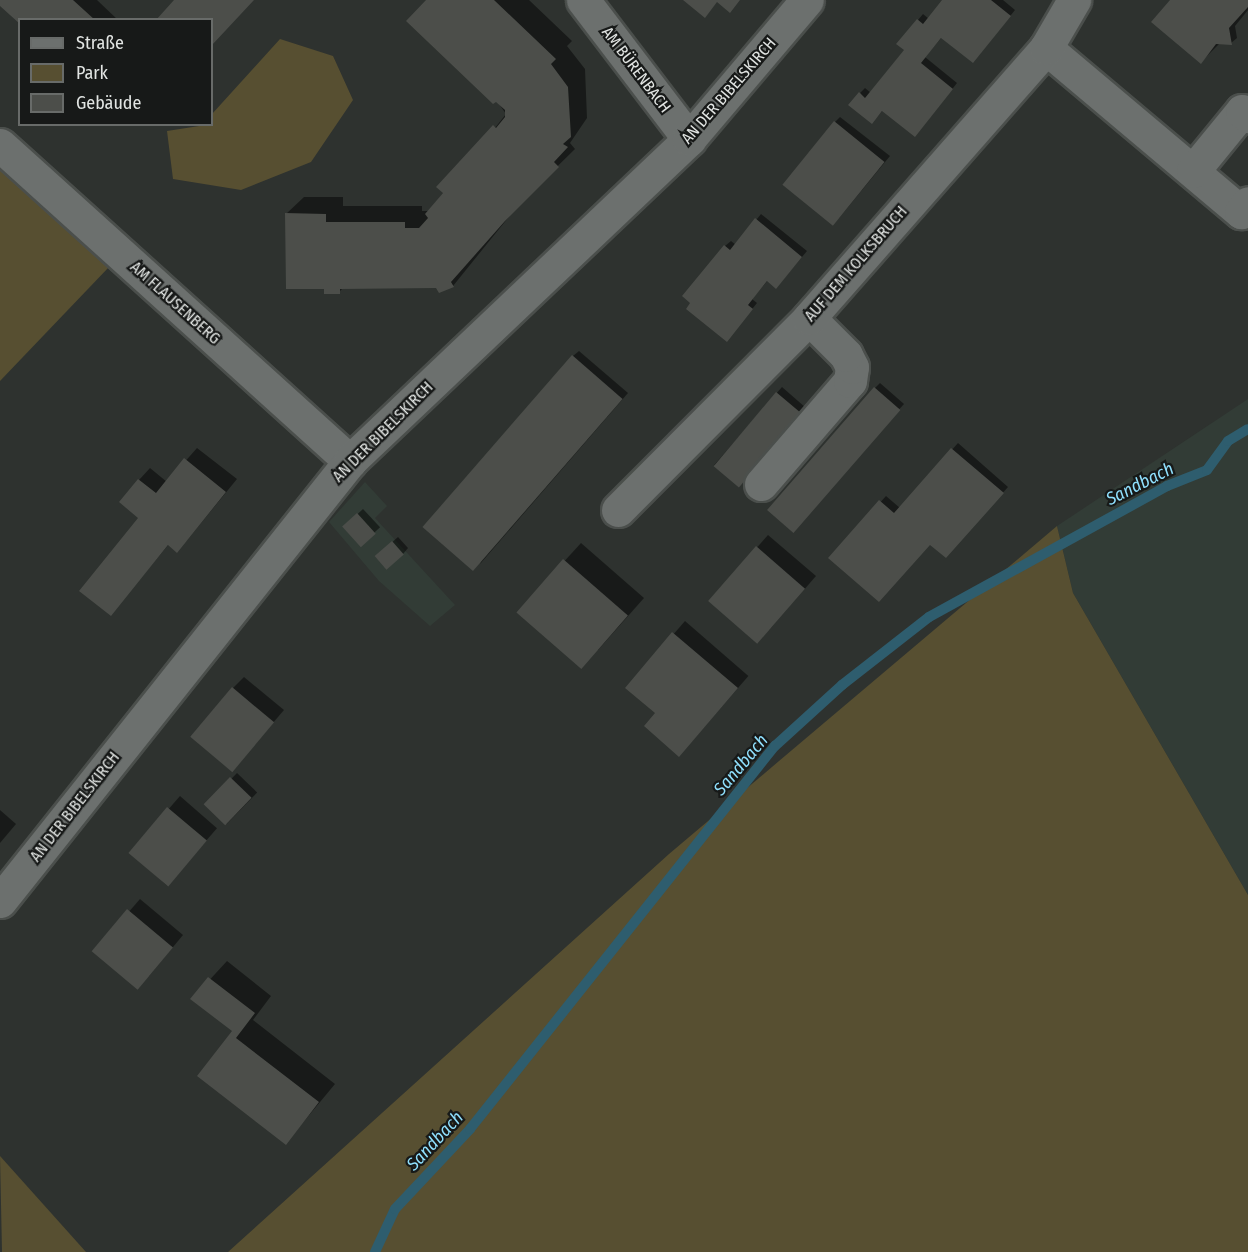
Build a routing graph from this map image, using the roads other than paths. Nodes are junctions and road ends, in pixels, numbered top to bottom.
1 (583, 0) edge
2 (807, 0) edge
3 (1074, 0) edge
4 (1046, 48) junction
5 (1248, 116) edge
6 (688, 140) junction
7 (0, 145) edge
8 (1193, 171) junction
9 (1248, 203) edge
10 (809, 318) junction
11 (350, 461) junction
12 (761, 484) dead end
13 (618, 510) dead end
14 (0, 902) edge

1 - 6 street, AM BÜRENBACH
2 - 6 street, AN DER BIBELSKIRCH
3 - 4 street, AUF DEM KOLKSBRUCH
4 - 8 street
4 - 10 street, AUF DEM KOLKSBRUCH
5 - 8 street
6 - 11 street, AN DER BIBELSKIRCH
7 - 11 street, AM FLAUSENBERG
8 - 9 street
10 - 12 street
10 - 13 street, AUF DEM KOLKSBRUCH
11 - 14 street, AN DER BIBELSKIRCH

